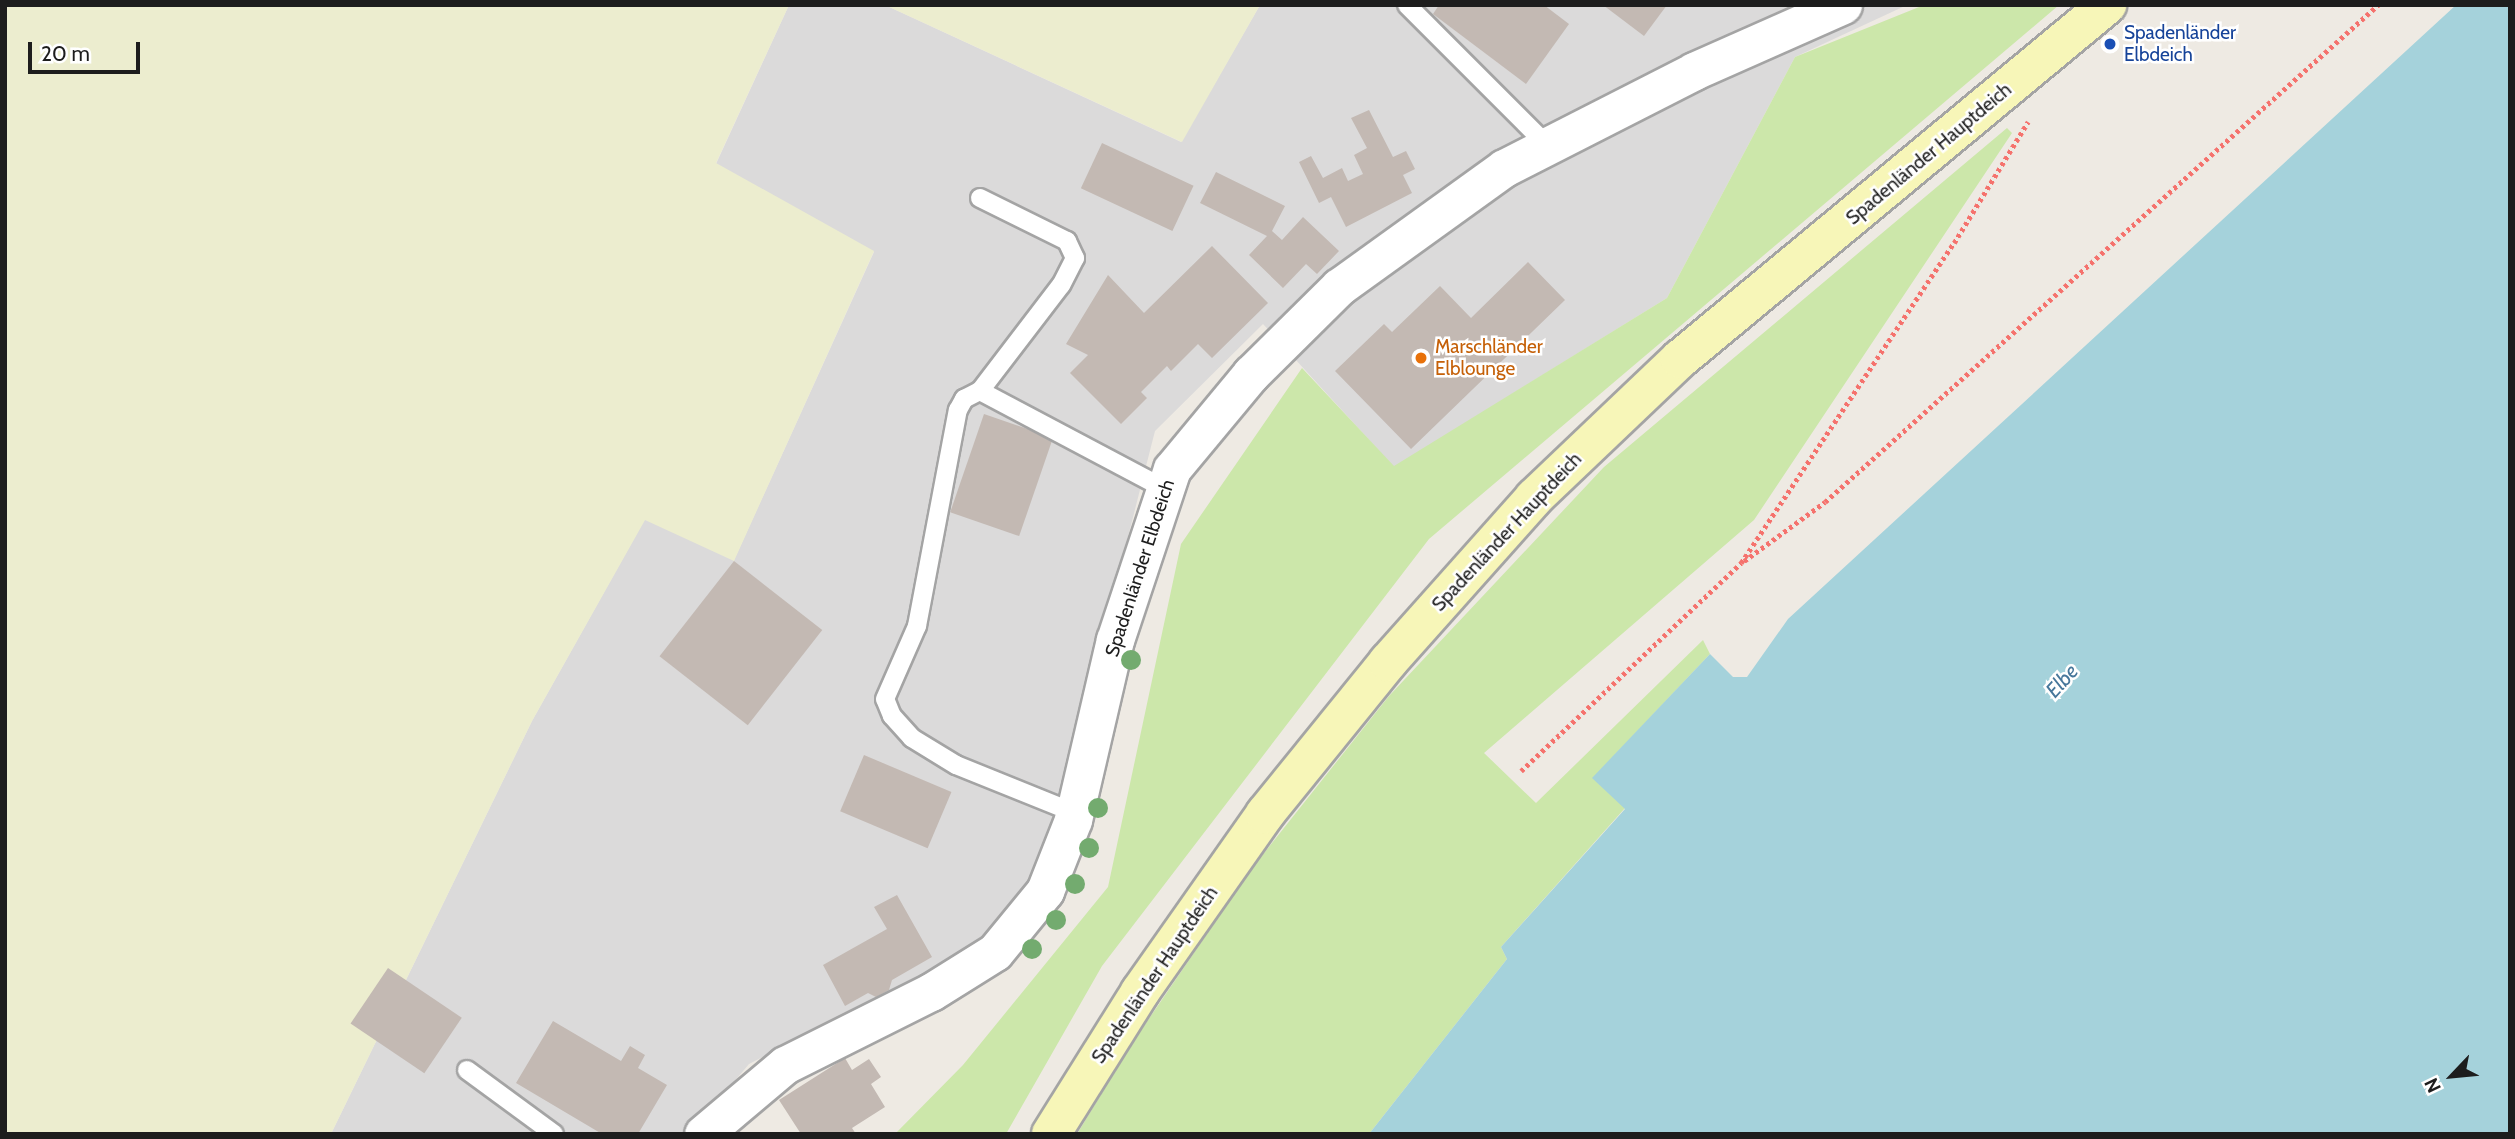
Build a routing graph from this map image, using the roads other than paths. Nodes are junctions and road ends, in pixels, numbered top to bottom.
1 (1407, 5) edge
2 (1843, 5) edge
3 (2101, 7) edge
4 (1548, 146) junction
5 (980, 198) dead end
6 (980, 391) junction
7 (1165, 489) junction
8 (1075, 813) junction
9 (467, 1070) dead end
10 (554, 1134) edge
11 (703, 1134) edge
12 (1051, 1134) edge

1 - 4 lane
2 - 4 street, Spadenländer Elbdeich
3 - 12 street, Spadenländer Hauptdeich
4 - 7 street, Spadenländer Elbdeich
5 - 6 lane
6 - 7 lane
6 - 8 lane
7 - 8 street, Spadenländer Elbdeich
8 - 11 street, Spadenländer Elbdeich
9 - 10 lane

